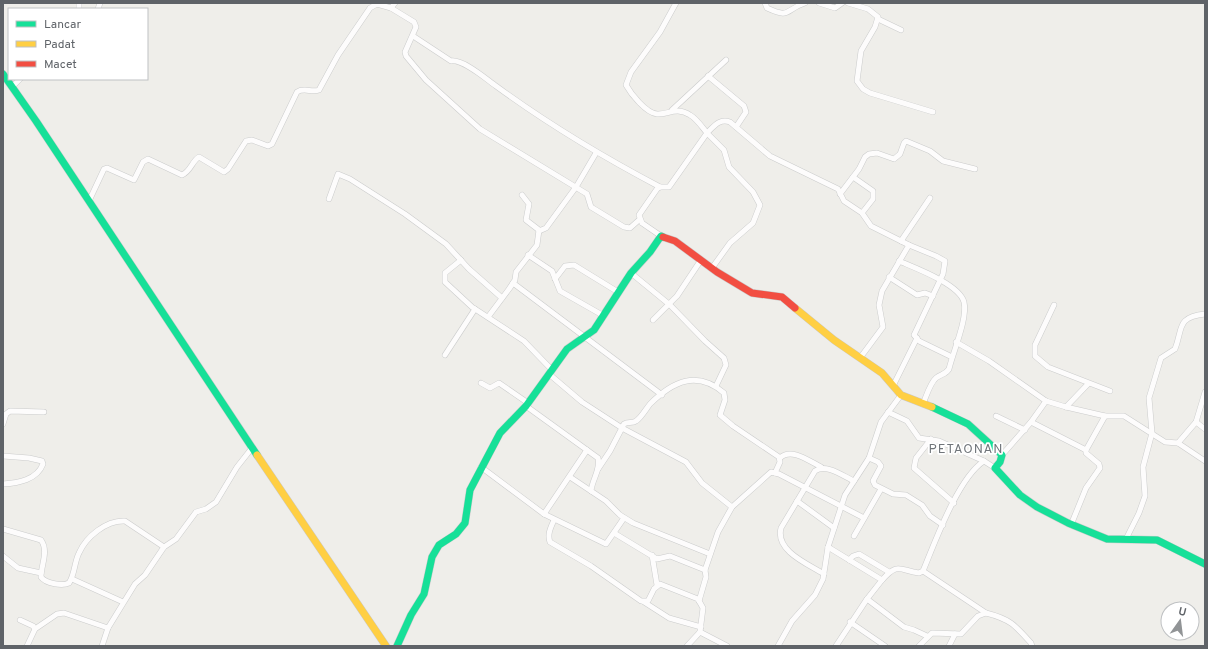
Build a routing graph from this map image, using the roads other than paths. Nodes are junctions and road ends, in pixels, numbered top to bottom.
1 (395, 3) edge
2 (676, 3) edge
3 (765, 3) edge
4 (804, 3) edge
5 (819, 3) edge
6 (842, 3) edge
7 (848, 3) edge
8 (378, 4) edge
9 (391, 8) junction
10 (878, 19) junction
11 (901, 30) dead end
12 (413, 36) junction
13 (726, 60) dead end
14 (3, 74) edge
15 (708, 76) junction
16 (19, 80) edge
17 (13, 86) junction
18 (672, 110) junction
19 (933, 112) dead end
20 (736, 127) junction
21 (707, 133) junction
22 (596, 153) junction
23 (975, 169) dead end
24 (853, 177) junction
25 (576, 187) junction
26 (660, 187) junction
27 (840, 194) junction
28 (522, 195) dead end
29 (930, 198) dead end
30 (330, 199) dead end
31 (89, 201) junction
32 (862, 213) junction
33 (639, 220) junction
34 (539, 231) junction
35 (661, 236) junction
36 (900, 241) junction
37 (909, 245) junction
38 (528, 255) junction
39 (461, 260) junction
40 (700, 260) junction
41 (900, 261) junction
42 (712, 268) junction
43 (631, 273) junction
44 (889, 277) junction
45 (555, 279) junction
46 (940, 280) junction
47 (513, 283) junction
48 (618, 292) junction
49 (932, 296) junction
50 (502, 298) junction
51 (670, 305) junction
52 (1054, 305) dead end
53 (475, 309) junction
54 (1205, 314) edge
55 (604, 316) junction
56 (488, 317) junction
57 (653, 320) dead end
58 (585, 337) junction
59 (917, 338) junction
60 (956, 342) junction
61 (445, 354) dead end
62 (952, 357) junction
63 (860, 358) junction
64 (550, 372) junction
65 (481, 383) dead end
66 (1088, 384) junction
67 (716, 386) junction
68 (893, 386) junction
69 (1110, 391) dead end
70 (1205, 394) edge
71 (662, 395) junction
72 (902, 395) junction
73 (1046, 400) junction
74 (527, 404) junction
75 (923, 404) junction
76 (1066, 407) junction
77 (44, 412) dead end
78 (888, 412) junction
79 (996, 416) dead end
80 (1105, 416) junction
81 (1031, 422) junction
82 (1196, 422) junction
83 (3, 424) edge
84 (622, 428) junction
85 (1205, 429) edge
86 (1025, 430) junction
87 (1152, 434) junction
88 (931, 439) junction
89 (1178, 443) junction
90 (252, 448) junction
91 (587, 450) junction
92 (1086, 450) junction
93 (1002, 455) junction
94 (3, 456) edge
95 (780, 458) junction
96 (869, 458) junction
97 (984, 461) junction
98 (1205, 461) edge
99 (481, 467) junction
100 (820, 467) junction
101 (995, 468) junction
102 (598, 469) junction
103 (775, 473) junction
104 (570, 476) junction
105 (854, 481) junction
106 (3, 484) edge
107 (805, 488) junction
108 (881, 489) junction
109 (591, 491) junction
110 (797, 501) junction
111 (954, 503) junction
112 (732, 507) junction
113 (840, 507) junction
114 (544, 514) junction
115 (624, 518) junction
116 (864, 518) junction
117 (554, 520) junction
118 (943, 525) junction
119 (1071, 525) junction
120 (834, 528) junction
121 (3, 529) edge
122 (614, 533) junction
123 (854, 536) dead end
124 (1126, 539) junction
125 (164, 547) junction
126 (828, 547) junction
127 (710, 554) junction
128 (652, 555) junction
129 (3, 556) edge
130 (849, 560) junction
131 (1205, 564) edge
132 (704, 570) junction
133 (923, 571) junction
134 (888, 572) junction
135 (41, 573) junction
136 (824, 574) junction
137 (72, 579) junction
138 (882, 580) junction
139 (657, 585) junction
140 (867, 598) junction
141 (699, 600) junction
142 (123, 602) junction
143 (644, 602) junction
144 (986, 613) junction
145 (20, 620) dead end
146 (850, 622) junction
147 (108, 628) junction
148 (36, 629) junction
149 (700, 630) junction
150 (955, 634) junction
151 (927, 636) junction
152 (27, 646) edge
153 (102, 646) edge
154 (386, 646) edge
155 (396, 646) edge
156 (687, 646) edge
157 (727, 646) edge
158 (778, 646) edge
159 (836, 646) edge
160 (885, 646) edge
161 (919, 646) edge
162 (950, 646) edge
163 (1032, 646) edge

1 - 9 street
2 - 18 street
3 - 4 street
5 - 6 street
7 - 10 street
8 - 9 street
8 - 31 street
9 - 12 street
10 - 11 street
10 - 19 street
12 - 22 street
12 - 25 street
13 - 15 street
14 - 17 street
15 - 18 street
15 - 20 street
16 - 17 street
17 - 31 street
18 - 21 street
20 - 21 street
20 - 27 street
21 - 26 street
21 - 42 street
22 - 25 street
22 - 26 street
23 - 24 street
24 - 27 street
24 - 32 street
25 - 33 street
25 - 34 street
26 - 33 street
27 - 32 street
28 - 34 street
29 - 36 street
30 - 39 street
31 - 90 street
32 - 36 street
33 - 35 street
34 - 38 street
35 - 40 street
35 - 43 street
36 - 37 street
37 - 41 street
37 - 46 street
38 - 45 street
38 - 47 street
39 - 50 street
39 - 53 street
40 - 42 street
40 - 51 street
41 - 44 street
41 - 46 street
42 - 63 street
43 - 48 street
43 - 51 street
44 - 49 street
44 - 63 street
45 - 48 street
45 - 55 street
46 - 49 street
46 - 60 street
47 - 50 street
47 - 58 street
48 - 55 street
49 - 59 street
50 - 56 street
51 - 57 street
51 - 67 street
52 - 66 street
53 - 56 street
53 - 61 street
54 - 87 street
55 - 58 street
56 - 64 street
58 - 64 street
58 - 71 street
59 - 62 street
59 - 68 street
60 - 62 street
60 - 73 street
62 - 75 street
63 - 68 street
64 - 74 street
64 - 84 street
65 - 74 street
66 - 69 street
66 - 76 street
67 - 71 street
67 - 95 street
68 - 72 street
70 - 82 street
71 - 84 street
72 - 75 street
72 - 78 street
73 - 76 street
73 - 81 street
74 - 91 street
74 - 99 street
75 - 93 street
76 - 80 street
77 - 83 street
78 - 88 street
78 - 96 street
79 - 86 street
80 - 87 street
80 - 92 street
81 - 86 street
81 - 92 street
82 - 85 street
82 - 89 street
84 - 102 street
84 - 112 street
86 - 93 street
87 - 89 street
87 - 124 street
88 - 97 street
88 - 111 street
89 - 98 street
90 - 125 street
90 - 154 street
91 - 102 street
91 - 104 street
92 - 119 street
93 - 101 street
94 - 106 street
95 - 100 street
95 - 103 street
96 - 105 street
96 - 108 street
97 - 101 street
97 - 111 street
99 - 114 street
99 - 155 street
100 - 105 street
100 - 107 street
101 - 119 street
102 - 109 street
103 - 107 street
103 - 112 street
104 - 109 street
104 - 114 street
105 - 113 street
107 - 110 street
107 - 113 street
108 - 116 street
108 - 118 street
109 - 115 street
110 - 120 street
110 - 136 street
111 - 118 street
112 - 127 street
113 - 116 street
113 - 120 street
114 - 117 street
115 - 122 street
115 - 127 street
116 - 123 street
117 - 122 street
117 - 143 street
118 - 133 street
119 - 124 street
120 - 126 street
121 - 135 street
122 - 128 street
124 - 131 street
125 - 137 street
125 - 142 street
126 - 130 street
126 - 136 street
127 - 132 street
128 - 132 street
128 - 139 street
129 - 135 street
130 - 134 street
130 - 138 street
132 - 141 street
133 - 134 street
133 - 144 street
134 - 138 street
135 - 137 street
136 - 158 street
137 - 142 street
138 - 140 street
139 - 141 street
139 - 143 street
140 - 146 street
140 - 151 street
141 - 149 street
142 - 147 street
143 - 149 street
144 - 150 street
144 - 163 street
145 - 148 street
146 - 159 street
146 - 160 street
147 - 148 street
147 - 153 street
148 - 152 street
149 - 156 street
149 - 157 street
150 - 151 street
150 - 162 street
151 - 161 street

